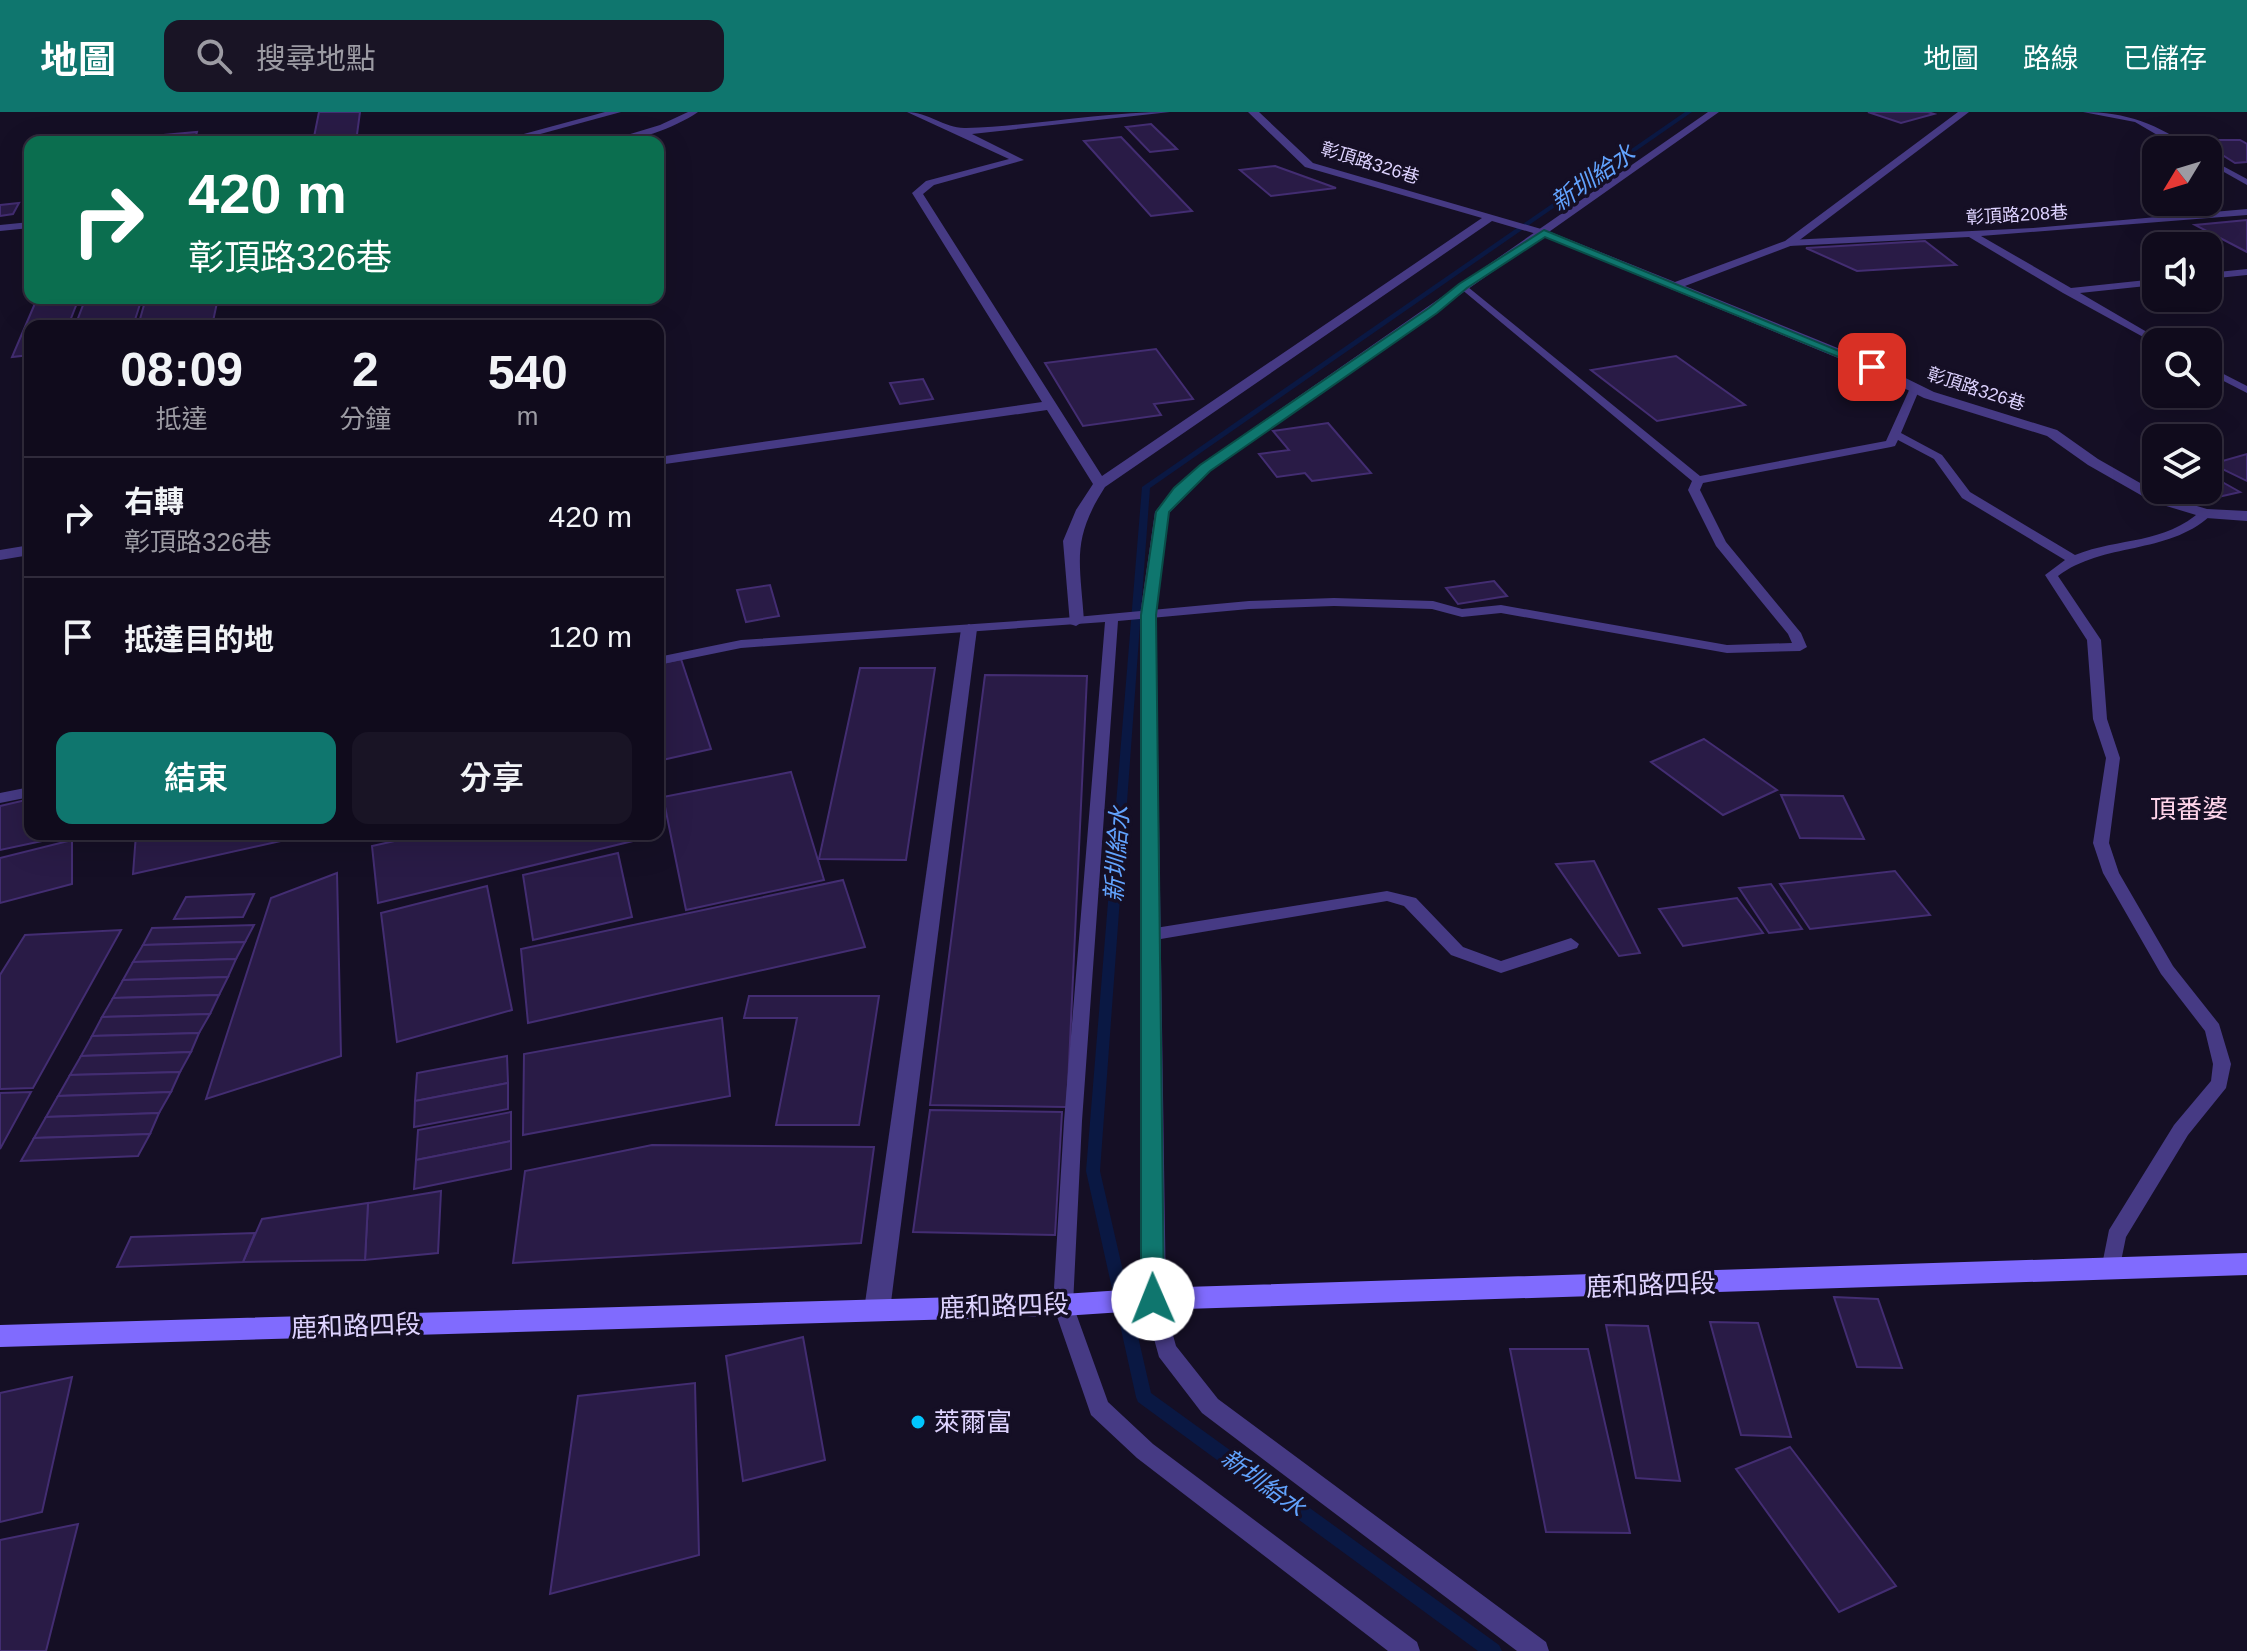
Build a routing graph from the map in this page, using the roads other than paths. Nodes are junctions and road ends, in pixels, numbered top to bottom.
1 (616, 112) edge
2 (694, 112) edge
3 (912, 112) edge
4 (1165, 112) edge
5 (1253, 112) edge
6 (1714, 112) edge
7 (1964, 112) edge
8 (2087, 112) edge
9 (960, 132) junction
10 (522, 136) edge
11 (630, 136) edge
12 (2165, 136) edge
13 (2222, 168) edge
14 (2247, 182) edge
15 (2247, 212) edge
16 (1491, 217) junction
17 (24, 226) edge
18 (0, 228) edge
19 (1539, 232) junction
20 (1971, 234) junction
21 (1789, 243) junction
22 (2247, 272) edge
23 (2222, 275) edge
24 (2142, 283) edge
25 (1678, 285) junction
26 (1463, 286) junction
27 (2065, 291) junction
28 (2142, 333) edge
29 (2222, 377) edge
30 (1915, 388) junction
31 (2247, 390) edge
32 (1052, 405) junction
33 (1895, 434) junction
34 (664, 460) edge
35 (1698, 480) junction
36 (1100, 484) junction
37 (2206, 513) junction
38 (2247, 516) edge
39 (24, 551) edge
40 (0, 555) edge
41 (2076, 561) junction
42 (1148, 615) junction
43 (1112, 618) junction
44 (1076, 621) junction
45 (969, 629) junction
46 (664, 660) edge
47 (24, 793) edge
48 (0, 798) edge
49 (1149, 935) junction
50 (1571, 944) dead end
51 (2247, 1264) edge
52 (2111, 1270) junction
53 (1153, 1299) junction
54 (1063, 1305) junction
55 (877, 1310) junction
56 (0, 1336) edge
57 (1408, 1651) edge
58 (1537, 1651) edge

1 - 10 street
2 - 11 lane
3 - 9 street
4 - 9 street
5 - 16 street, 彰頂路326巷
6 - 19 street
7 - 21 street
8 - 12 lane
9 - 32 street
13 - 14 lane
15 - 20 lane, 彰頂路208巷
16 - 19 street, 彰頂路326巷
16 - 36 street
17 - 18 lane
19 - 25 street, 彰頂路326巷
19 - 26 street
20 - 21 lane, 彰頂路208巷
20 - 27 lane
21 - 25 street
22 - 23 lane
24 - 27 lane
25 - 30 street, 彰頂路326巷
26 - 35 lane
26 - 42 street
27 - 28 lane
29 - 31 lane
30 - 33 lane
30 - 37 street, 彰頂路326巷
32 - 34 street
32 - 36 street
33 - 35 lane
33 - 41 lane
35 - 42 lane
36 - 44 street
37 - 38 street, 彰頂路326巷
37 - 41 lane
39 - 40 street
41 - 52 lane
42 - 43 lane
42 - 49 street
43 - 44 lane
43 - 54 lane
44 - 45 lane
45 - 46 lane
45 - 55 street
47 - 48 lane
49 - 50 lane
49 - 53 street
51 - 52 main road, 鹿和路四段
52 - 53 main road, 鹿和路四段
53 - 54 main road, 鹿和路四段
53 - 58 lane
54 - 55 main road, 鹿和路四段
54 - 57 lane
55 - 56 main road, 鹿和路四段

